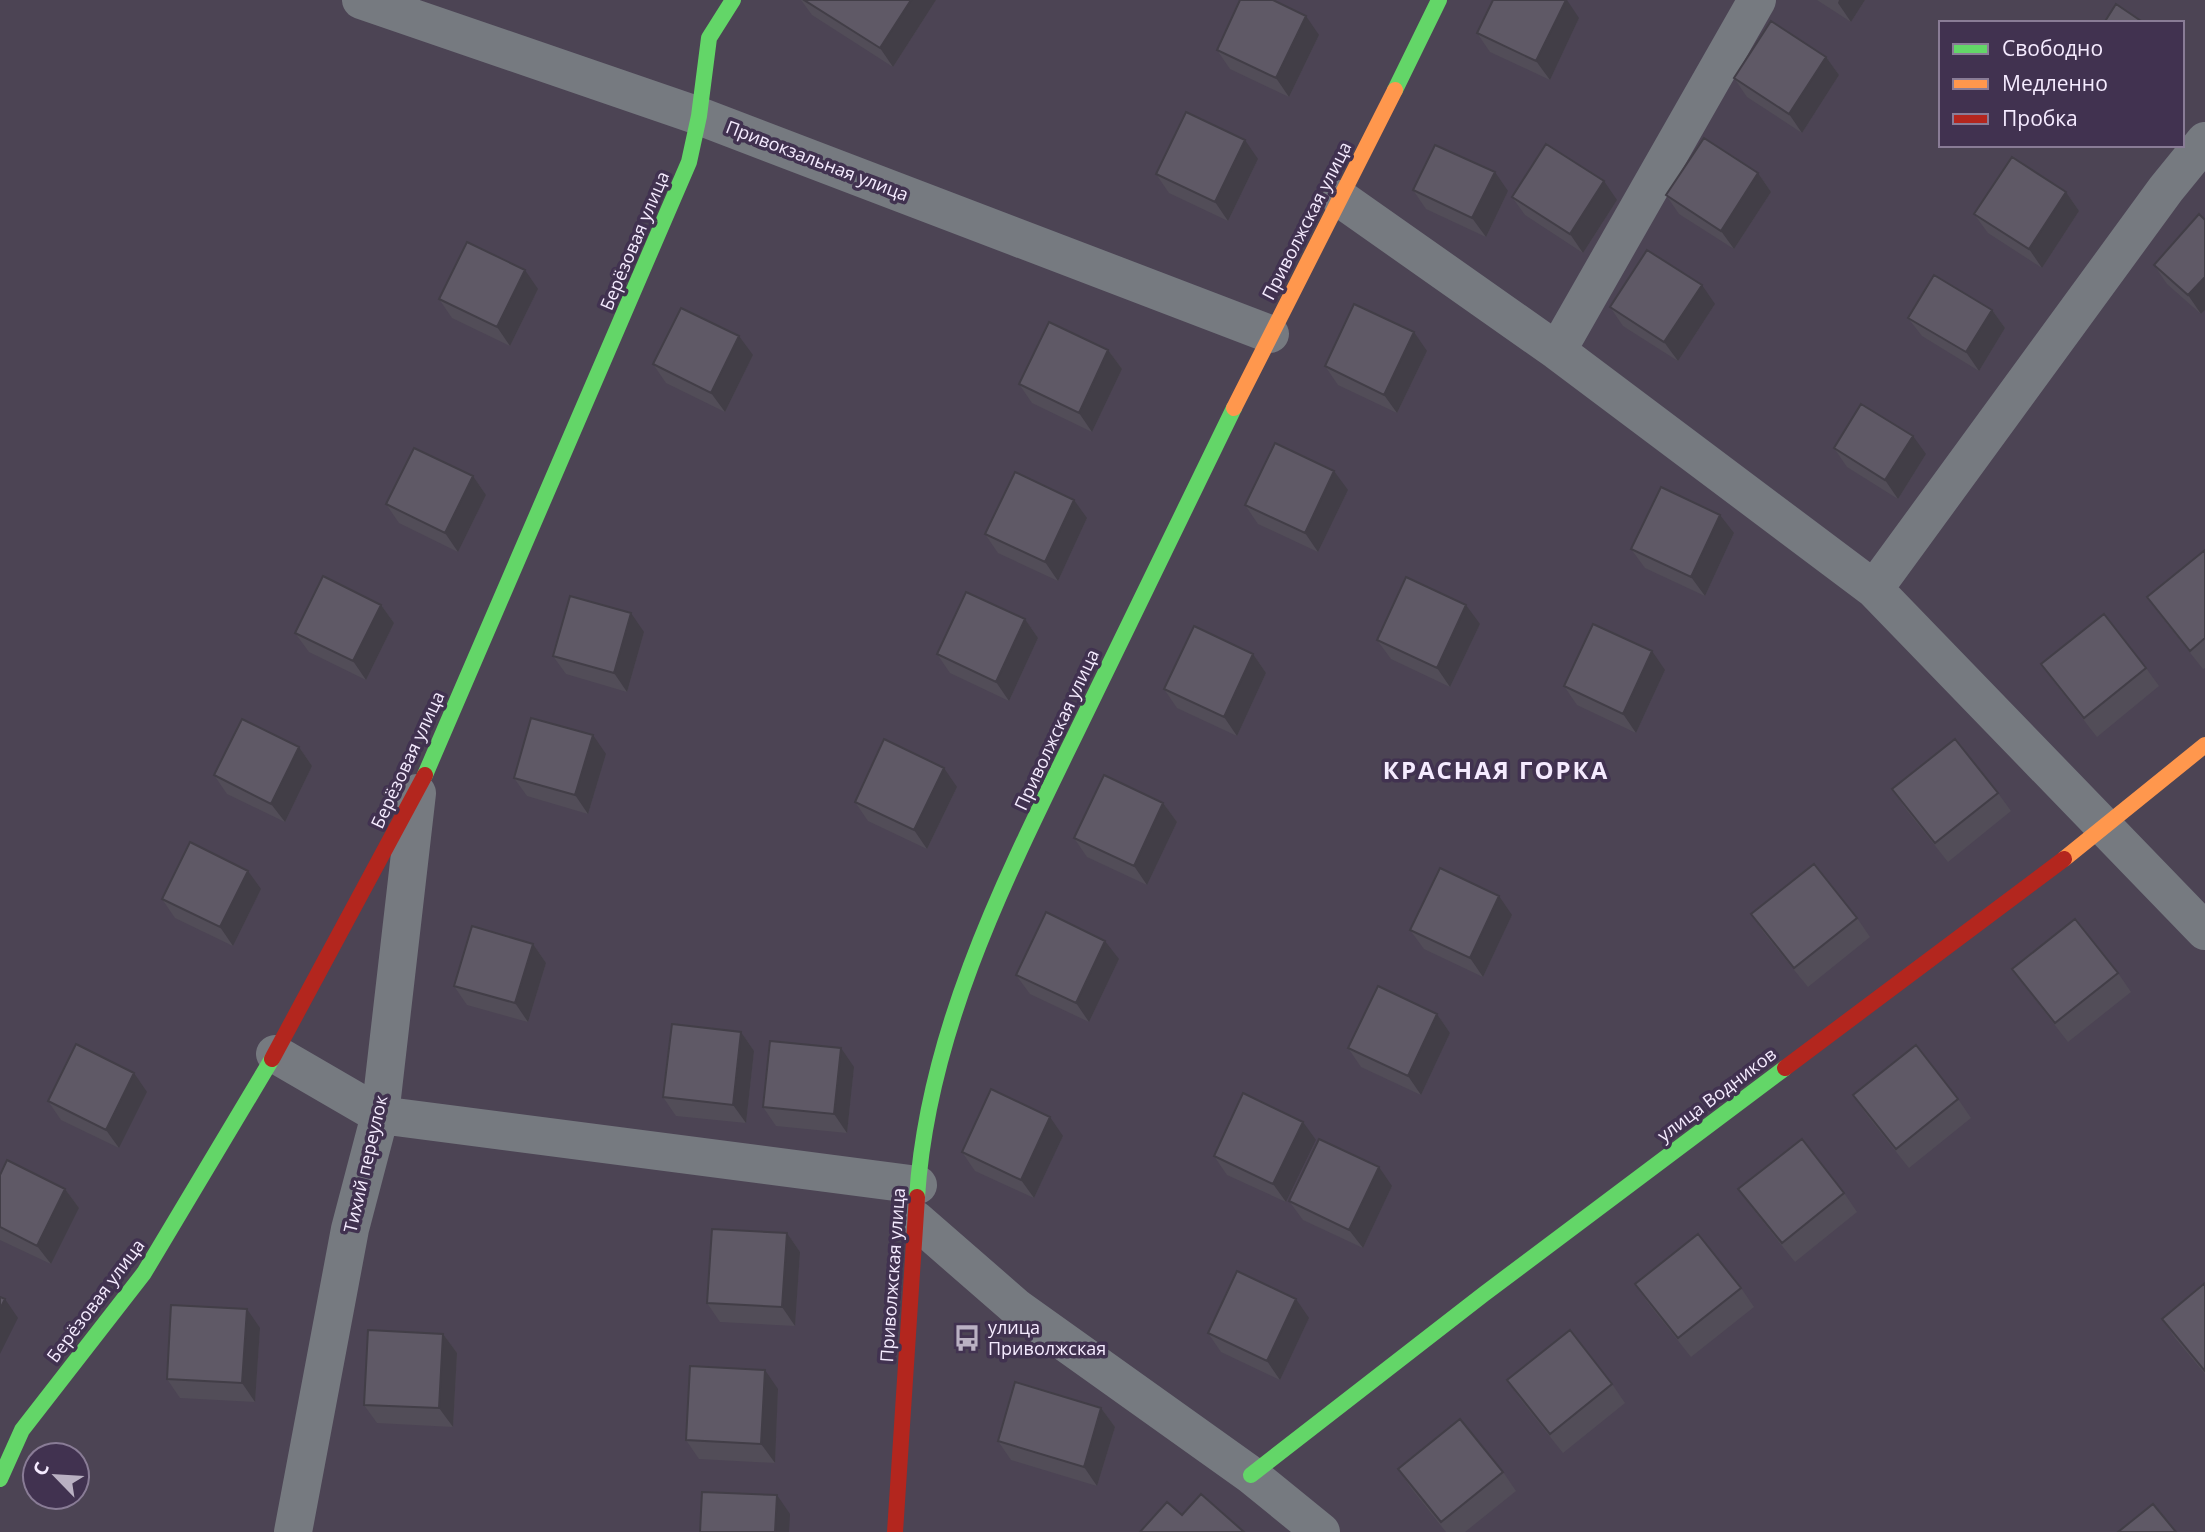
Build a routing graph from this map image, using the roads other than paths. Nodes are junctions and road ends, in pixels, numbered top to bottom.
1 (361, 0) edge
2 (733, 0) edge
3 (1439, 0) edge
4 (1757, 0) edge
5 (699, 116) junction
6 (2205, 141) edge
7 (1342, 199) junction
8 (1270, 334) junction
9 (1557, 351) junction
10 (1874, 589) junction
11 (2205, 745) edge
12 (417, 793) junction
13 (2107, 827) junction
14 (2205, 931) edge
15 (275, 1054) junction
16 (380, 1115) junction
17 (917, 1203) junction
18 (1251, 1475) junction
19 (0, 1479) edge
20 (293, 1532) edge
21 (895, 1532) edge
22 (1321, 1532) edge

1 - 5 street, Привокзальная улица
2 - 5 street, Берёзовая улица
3 - 7 street, Приволжская улица
4 - 9 street
5 - 8 street, Привокзальная улица
5 - 12 street, Берёзовая улица
6 - 10 street
7 - 8 street, Приволжская улица
7 - 9 street
8 - 17 street, Приволжская улица
9 - 10 street
10 - 13 street
11 - 13 street, улица Водников
12 - 15 street, Берёзовая улица
12 - 16 street, Тихий переулок
13 - 14 street
13 - 18 street, улица Водников
15 - 16 street
15 - 19 street, Берёзовая улица
16 - 17 street
16 - 20 street, Тихий переулок
17 - 18 street
17 - 21 street, Приволжская улица
18 - 22 street

